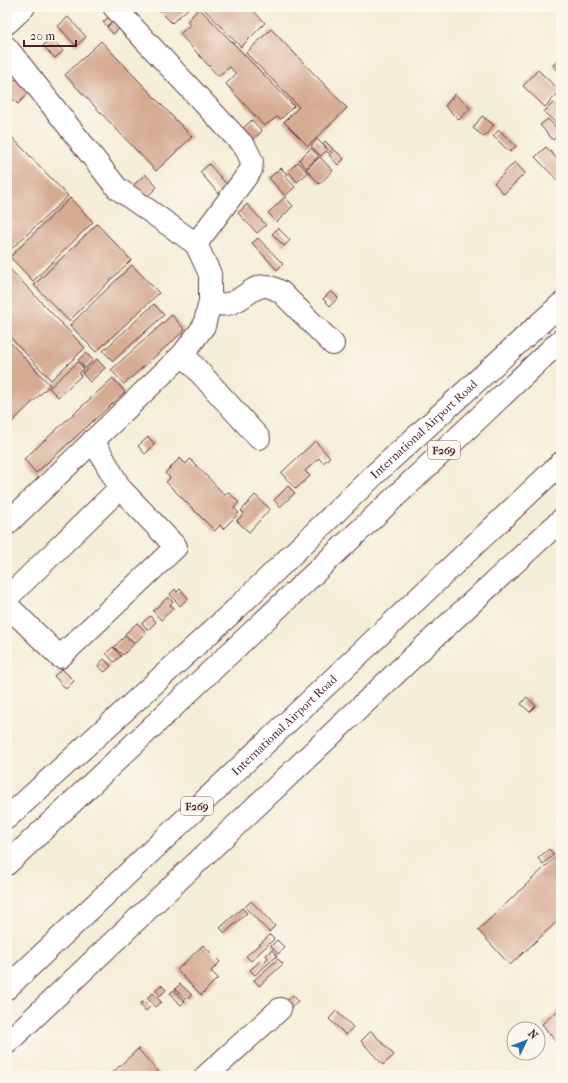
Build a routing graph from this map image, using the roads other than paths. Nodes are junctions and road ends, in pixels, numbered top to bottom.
1 (24, 7) edge
2 (114, 7) edge
3 (7, 23) edge
4 (7, 48) edge
5 (196, 244) junction
6 (210, 302) junction
7 (561, 304) edge
8 (561, 340) edge
9 (334, 344) dead end
10 (183, 354) junction
11 (259, 438) dead end
12 (93, 440) junction
13 (561, 463) edge
14 (120, 488) junction
15 (561, 520) edge
16 (7, 524) edge
17 (7, 598) edge
18 (7, 605) edge
19 (7, 818) edge
20 (7, 864) edge
21 (7, 988) edge
22 (280, 1009) dead end
23 (7, 1044) edge
24 (206, 1076) edge

1 - 3 main road
2 - 5 main road
4 - 5 main road
5 - 6 main road
6 - 9 main road
6 - 10 main road
7 - 19 main road, International Airport Road
8 - 20 main road, F269
10 - 11 main road
10 - 12 main road
12 - 14 main road
12 - 16 main road
13 - 21 main road, International Airport Road / F269
14 - 17 main road
14 - 18 main road
15 - 23 main road
22 - 24 main road

